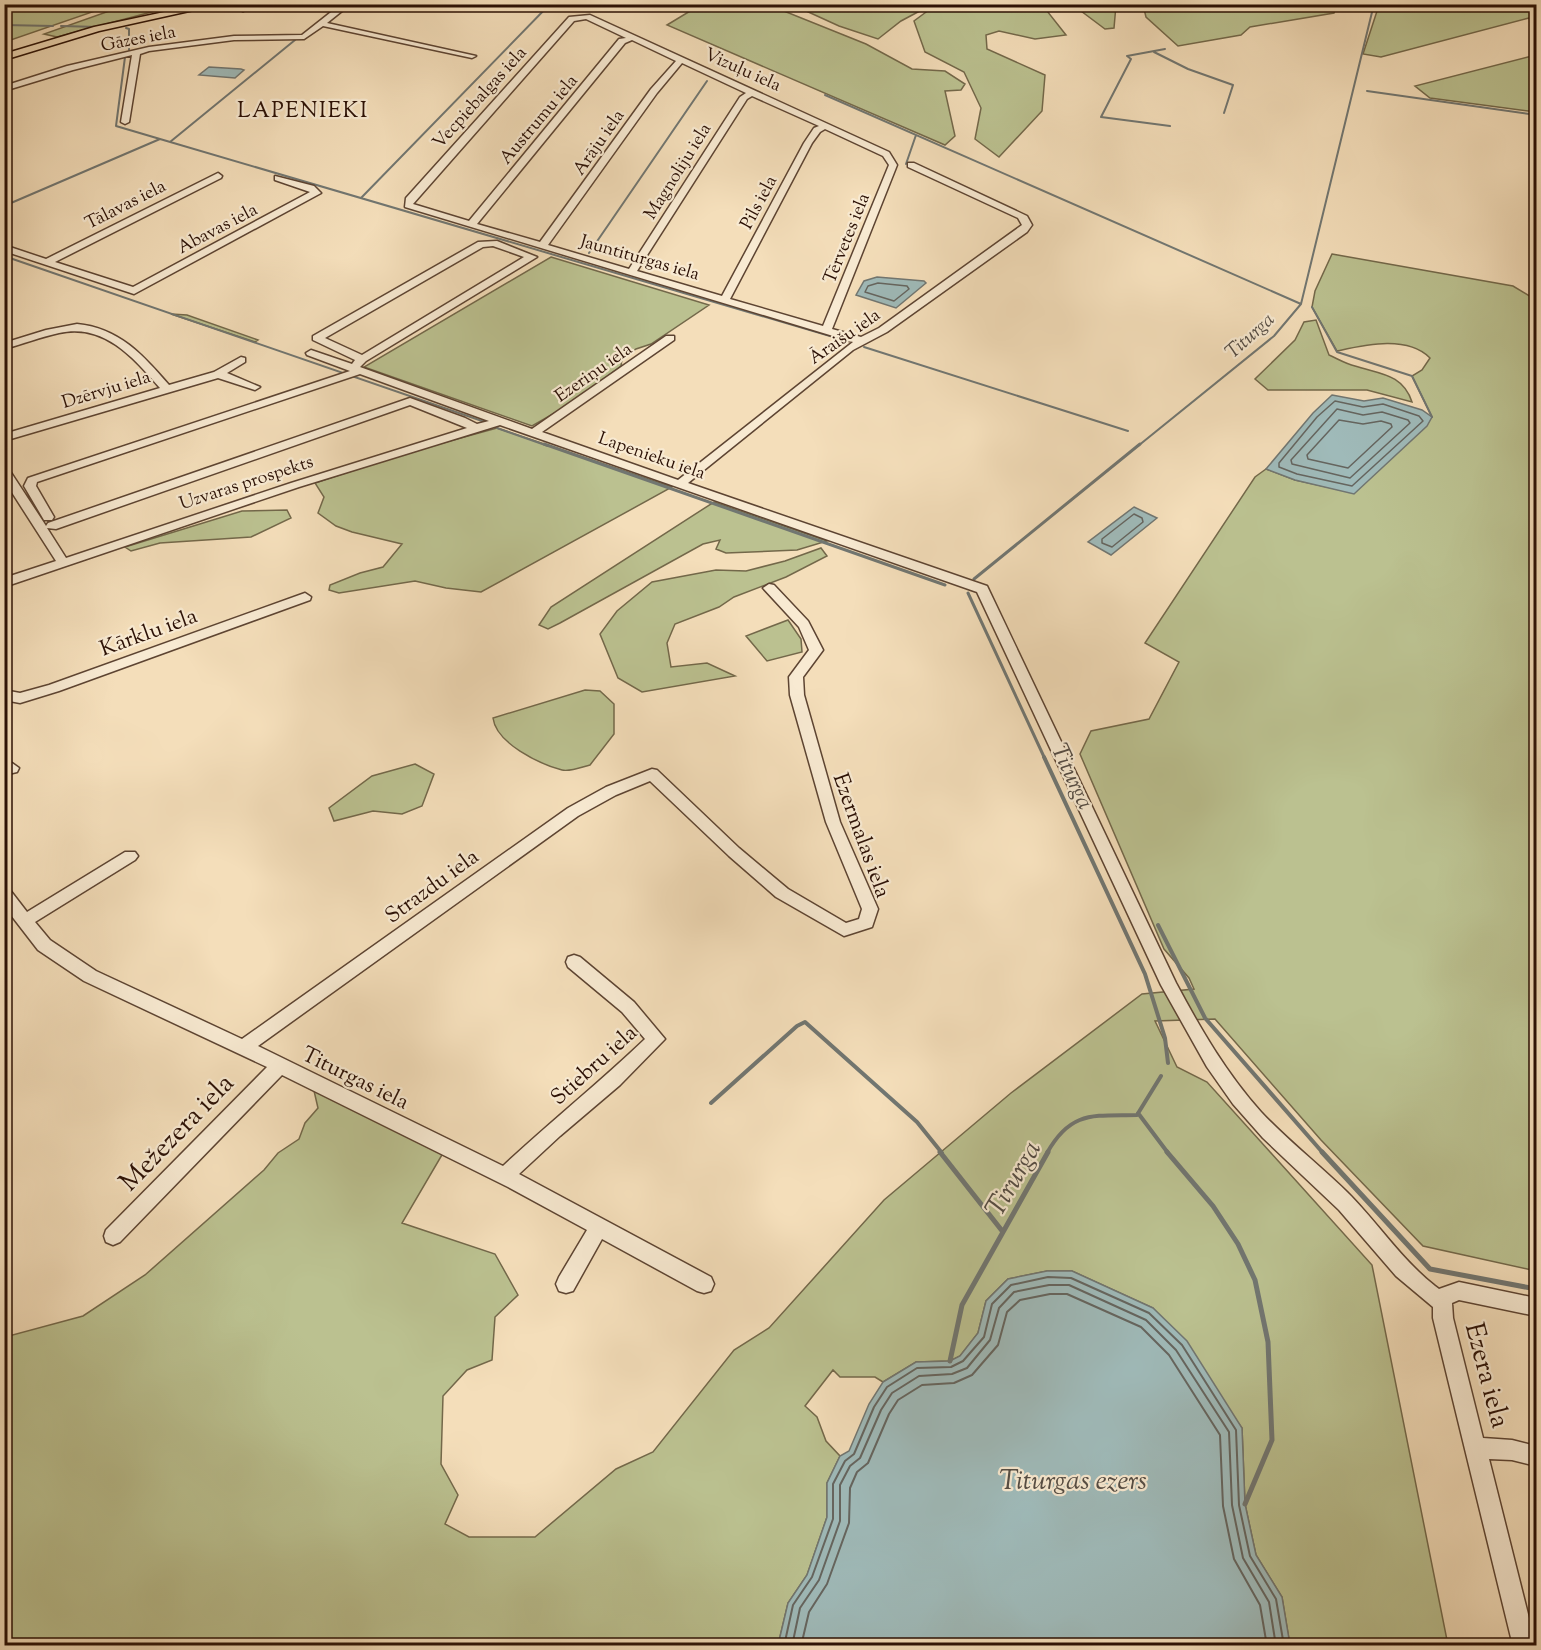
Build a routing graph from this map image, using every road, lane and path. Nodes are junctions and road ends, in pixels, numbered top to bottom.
1 (258, 4) edge
2 (229, 5) edge
3 (213, 6) edge
4 (343, 7) dead end
5 (579, 16) joint
6 (322, 24) junction
7 (632, 38) junction
8 (136, 52) junction
9 (472, 56) dead end
10 (4, 57) edge
11 (681, 60) junction
12 (4, 89) edge
13 (753, 92) junction
14 (125, 122) dead end
15 (826, 126) junction
16 (891, 159) joint
17 (911, 165) dead end
18 (218, 176) dead end
19 (278, 178) dead end
20 (408, 205) joint
21 (471, 225) junction
22 (543, 245) junction
23 (4, 248) edge
24 (47, 262) junction
25 (632, 271) junction
26 (725, 299) junction
27 (827, 329) junction
28 (670, 338) dead end
29 (862, 341) junction
30 (4, 346) edge
31 (311, 353) dead end
32 (241, 360) dead end
33 (359, 366) junction
34 (218, 374) junction
35 (255, 387) dead end
36 (165, 388) junction
37 (500, 421) junction
38 (477, 429) junction
39 (534, 433) junction
40 (4, 438) edge
41 (4, 470) edge
42 (680, 484) junction
43 (63, 562) junction
44 (4, 583) edge
45 (769, 588) dead end
46 (305, 597) dead end
47 (4, 695) edge
48 (652, 774) joint
49 (130, 856) dead end
50 (4, 894) edge
51 (26, 920) junction
52 (574, 962) dead end
53 (243, 1047) junction
54 (279, 1066) junction
55 (505, 1176) junction
56 (599, 1227) junction
57 (113, 1236) dead end
58 (566, 1284) dead end
59 (704, 1284) dead end
60 (1444, 1298) junction
61 (1536, 1307) edge
62 (1477, 1448) junction
63 (1536, 1456) edge
64 (1525, 1646) edge

1 - 2 main road
2 - 3 main road
3 - 10 main road
4 - 6 street, Gāzes iela
5 - 7 street, Vizuļu iela
5 - 20 street, Vecpiebalgas iela
6 - 8 street, Gāzes iela
6 - 9 street
7 - 11 street, Vizuļu iela
7 - 21 street, Austrumu iela
8 - 12 street, Gāzes iela
8 - 14 street
11 - 13 street, Vizuļu iela
11 - 22 street, Arāju iela
13 - 15 street, Vizuļu iela
13 - 25 street, Magnoliju iela
15 - 16 street, Vizuļu iela
15 - 26 street, Pils iela
16 - 27 street, Tērvetes iela
17 - 29 street, Āraišu iela
18 - 24 street, Tālavas iela
19 - 24 street, Abavas iela
20 - 21 street, Jauntiturgas iela
21 - 22 street, Jauntiturgas iela
22 - 25 street, Jauntiturgas iela
23 - 24 street
25 - 26 street, Jauntiturgas iela
26 - 27 street, Jauntiturgas iela
27 - 29 street, Jauntiturgas iela
28 - 39 street, Ezeriņu iela
29 - 42 street, Āraišu iela
30 - 36 street
31 - 33 street, Lapenieku iela
32 - 34 street, Dzērvju iela
33 - 33 street
33 - 37 street, Lapenieku iela
33 - 38 street
34 - 35 street
34 - 36 street, Dzērvju iela
36 - 40 street, Dzērvju iela
37 - 38 street, Uzvaras prospekts
37 - 39 street, Lapenieku iela
38 - 43 street, Uzvaras prospekts
39 - 42 street, Lapenieku iela
41 - 43 street
42 - 60 street, Lapenieku iela
43 - 44 street, Uzvaras prospekts
45 - 48 street, Ezermalas iela
46 - 47 street, Kārklu iela
48 - 53 street, Strazdu iela
49 - 51 street
50 - 51 street, Titurgas iela
51 - 53 street, Titurgas iela
52 - 55 street, Stiebru iela
53 - 54 street, Titurgas iela
54 - 55 street, Titurgas iela
54 - 57 street, Mežezera iela
55 - 56 street, Titurgas iela
56 - 58 street
56 - 59 street, Titurgas iela
60 - 61 street
60 - 62 street, Ezera iela
62 - 63 street
62 - 64 street, Ezera iela

